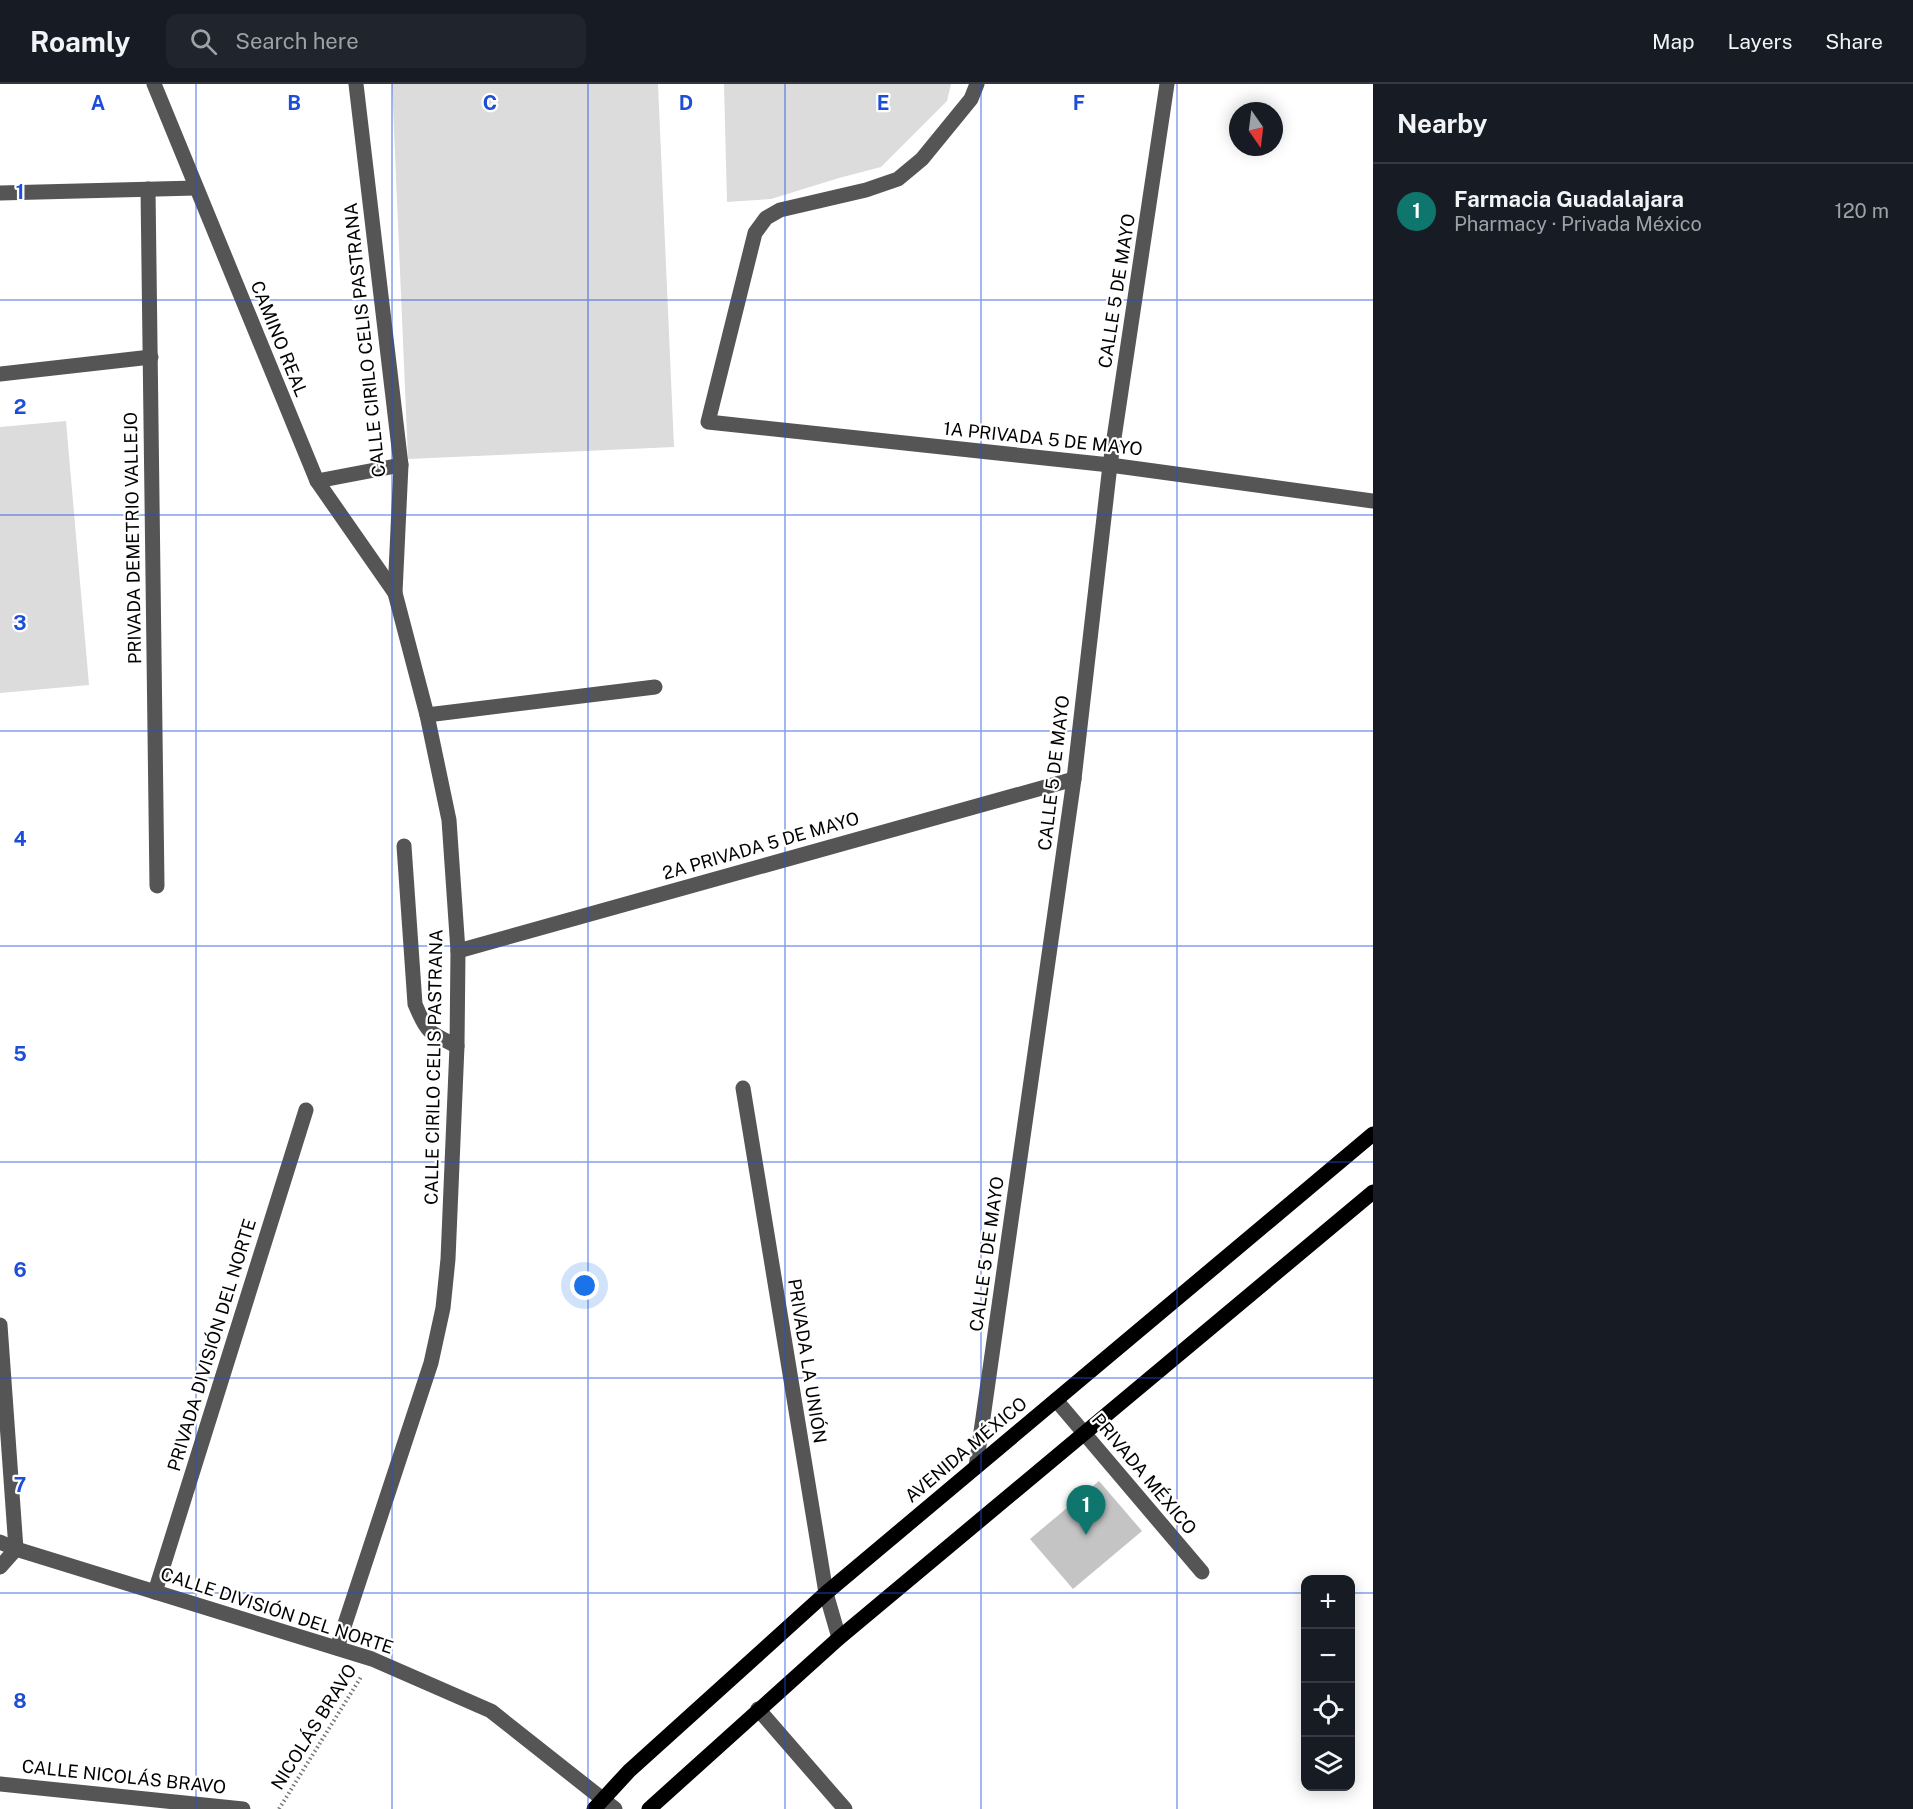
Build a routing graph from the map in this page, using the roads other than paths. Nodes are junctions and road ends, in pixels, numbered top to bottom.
1 (154, 84) edge
2 (356, 84) edge
3 (977, 84) edge
4 (1167, 84) edge
5 (196, 188) junction
6 (147, 189) junction
7 (0, 193) edge
8 (151, 357) junction
9 (0, 374) edge
10 (401, 465) junction
11 (1110, 465) junction
12 (317, 481) junction
13 (1373, 501) edge
14 (395, 593) junction
15 (655, 687) dead end
16 (427, 715) junction
17 (1074, 779) junction
18 (404, 846) dead end
19 (157, 886) dead end
20 (458, 951) junction
21 (457, 1046) junction
22 (743, 1088) dead end
23 (306, 1110) dead end
24 (1373, 1134) edge
25 (1373, 1192) edge
26 (0, 1325) edge
27 (1056, 1400) junction
28 (1085, 1434) junction
29 (976, 1467) junction
30 (0, 1542) edge
31 (15, 1549) junction
32 (0, 1567) edge
33 (1202, 1572) dead end
34 (155, 1592) junction
35 (826, 1593) junction
36 (839, 1638) junction
37 (337, 1648) junction
38 (758, 1709) junction
39 (0, 1784) edge
40 (102, 1796) junction
41 (598, 1804) edge
42 (91, 1809) edge
43 (243, 1809) edge
44 (615, 1809) edge
45 (649, 1809) edge
46 (844, 1809) edge

1 - 5 street, CAMINO REAL
2 - 10 street, CALLE CIRILO CELIS PASTRANA
3 - 11 street, 1A PRIVADA 5 DE MAYO
4 - 11 street, CALLE 5 DE MAYO
5 - 6 street
5 - 12 street, CAMINO REAL
6 - 7 street
6 - 8 street, PRIVADA DEMETRIO VALLEJO
8 - 9 street
8 - 19 street, PRIVADA DEMETRIO VALLEJO
10 - 12 street
10 - 14 street, CALLE CIRILO CELIS PASTRANA
11 - 13 street, 1A PRIVADA 5 DE MAYO
11 - 17 street, CALLE 5 DE MAYO
12 - 14 street, CAMINO REAL
14 - 16 street, CALLE CIRILO CELIS PASTRANA
15 - 16 street
16 - 20 street, CALLE CIRILO CELIS PASTRANA
17 - 20 street, 2A PRIVADA 5 DE MAYO
17 - 29 street, CALLE 5 DE MAYO
18 - 21 street
20 - 21 street, CALLE CIRILO CELIS PASTRANA
21 - 37 street, CALLE CIRILO CELIS PASTRANA
22 - 35 street, PRIVADA LA UNIÓN
23 - 34 street, PRIVADA DIVISIÓN DEL NORTE
24 - 27 main road, AVENIDA MÉXICO
25 - 28 main road
26 - 31 street
27 - 28 street, PRIVADA MÉXICO
27 - 29 main road, AVENIDA MÉXICO
28 - 33 street, PRIVADA MÉXICO
28 - 36 main road
29 - 35 main road, AVENIDA MÉXICO
30 - 31 street, CALLE DIVISIÓN DEL NORTE
31 - 32 street
31 - 34 street, CALLE DIVISIÓN DEL NORTE
34 - 37 street, CALLE DIVISIÓN DEL NORTE
35 - 36 street, PRIVADA LA UNIÓN
35 - 41 main road, AVENIDA MÉXICO
36 - 38 main road
37 - 41 street, CALLE DIVISIÓN DEL NORTE
38 - 45 main road
38 - 46 street
39 - 40 street, CALLE NICOLÁS BRAVO
40 - 42 street
40 - 43 street, CALLE NICOLÁS BRAVO
41 - 44 street, CALLE DIVISIÓN DEL NORTE

